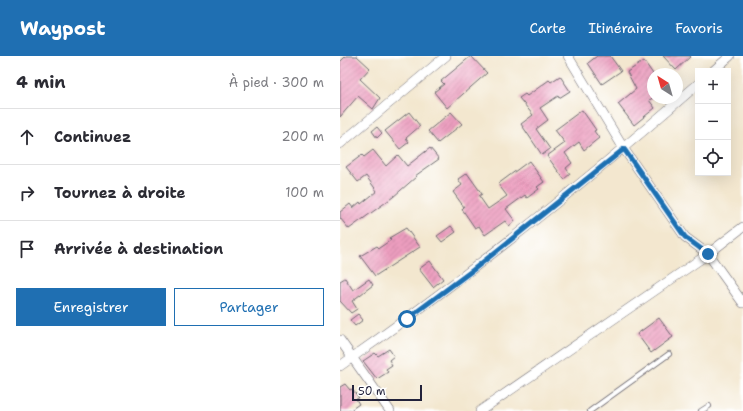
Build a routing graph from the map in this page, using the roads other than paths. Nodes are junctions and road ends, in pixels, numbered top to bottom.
1 (446, 56) edge
2 (568, 56) edge
3 (723, 58) edge
4 (715, 68) edge
5 (695, 87) edge
6 (340, 144) edge
7 (624, 149) junction
8 (743, 227) edge
9 (708, 254) junction
10 (743, 303) edge
11 (340, 340) edge
12 (669, 354) dead end
13 (352, 358) junction
14 (340, 366) edge
15 (709, 406) dead end
16 (595, 409) edge
17 (390, 411) edge
18 (480, 411) edge
19 (590, 411) edge
20 (702, 411) edge

1 - 6 street
2 - 7 street
3 - 4 street
5 - 7 street
7 - 9 street
7 - 13 street
8 - 9 street
9 - 10 street
9 - 18 street
11 - 13 street
12 - 16 lane
13 - 14 street
13 - 17 street
15 - 20 lane
16 - 19 lane

